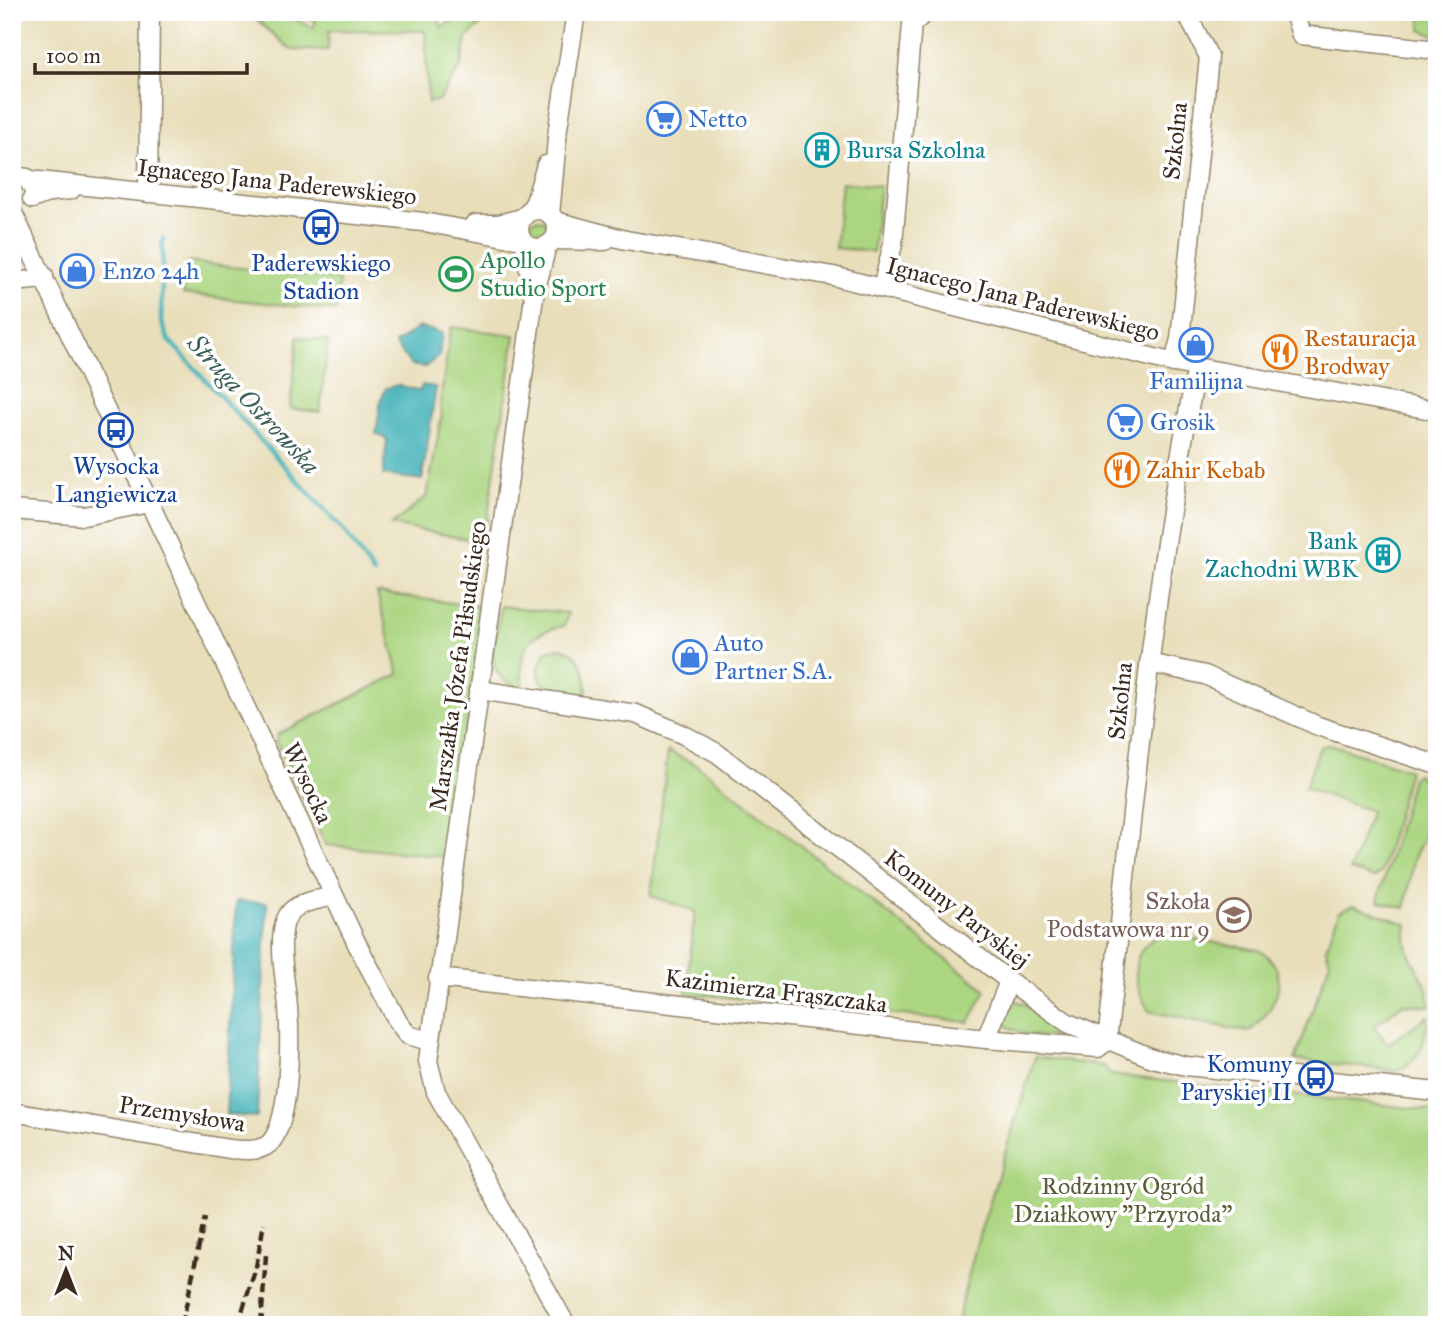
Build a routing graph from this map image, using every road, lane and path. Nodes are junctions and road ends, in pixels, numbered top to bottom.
1 (150, 12) edge
2 (576, 12) edge
3 (926, 12) edge
4 (1186, 12) edge
5 (1294, 12) edge
6 (1437, 50) edge
7 (558, 128) junction
8 (148, 193) junction
9 (21, 196) edge
10 (525, 215) junction
11 (553, 218) junction
12 (440, 225) junction
13 (626, 240) junction
14 (524, 242) junction
15 (550, 243) junction
16 (44, 276) junction
17 (12, 282) edge
18 (882, 288) junction
19 (534, 297) junction
20 (1174, 363) junction
21 (1197, 368) junction
22 (1437, 403) edge
23 (1407, 404) junction
24 (1437, 411) edge
25 (149, 503) junction
26 (12, 510) edge
27 (1149, 663) junction
28 (479, 690) junction
29 (1437, 765) edge
30 (334, 896) junction
31 (438, 978) junction
32 (1009, 981) junction
33 (986, 1040) junction
34 (429, 1041) junction
35 (1107, 1041) junction
36 (1436, 1086) edge
37 (12, 1112) edge
38 (566, 1325) edge

1 - 8 street
2 - 7 street
3 - 18 street
4 - 20 street, Szkolna
5 - 6 street
7 - 10 street
7 - 11 street
8 - 9 street, Ignacego Jana Paderewskiego
8 - 12 street, Ignacego Jana Paderewskiego
9 - 16 street, Wysocka
10 - 11 street
10 - 12 street
10 - 14 street
11 - 13 street
11 - 15 street
12 - 14 street
13 - 15 street
13 - 18 street, Ignacego Jana Paderewskiego
14 - 15 street
14 - 19 street
15 - 19 street
16 - 17 street
16 - 25 street, Wysocka
18 - 20 street, Ignacego Jana Paderewskiego
19 - 28 street, Marszałka Józefa Piłsudskiego
20 - 21 street, Ignacego Jana Paderewskiego
21 - 23 street, Ignacego Jana Paderewskiego
21 - 27 street, Szkolna
22 - 23 street
23 - 24 street
25 - 26 street
25 - 30 street, Wysocka
27 - 29 street
27 - 35 street, Szkolna
28 - 31 street, Marszałka Józefa Piłsudskiego
28 - 32 street, Komuny Paryskiej
30 - 34 street, Wysocka
30 - 37 street, Przemysłowa
31 - 33 street, Kazimierza Frąszczaka
31 - 34 street, Marszałka Józefa Piłsudskiego
32 - 33 street
32 - 35 street, Komuny Paryskiej
33 - 35 street, Kazimierza Frąszczaka
34 - 38 street
35 - 36 street, Komuny Paryskiej

